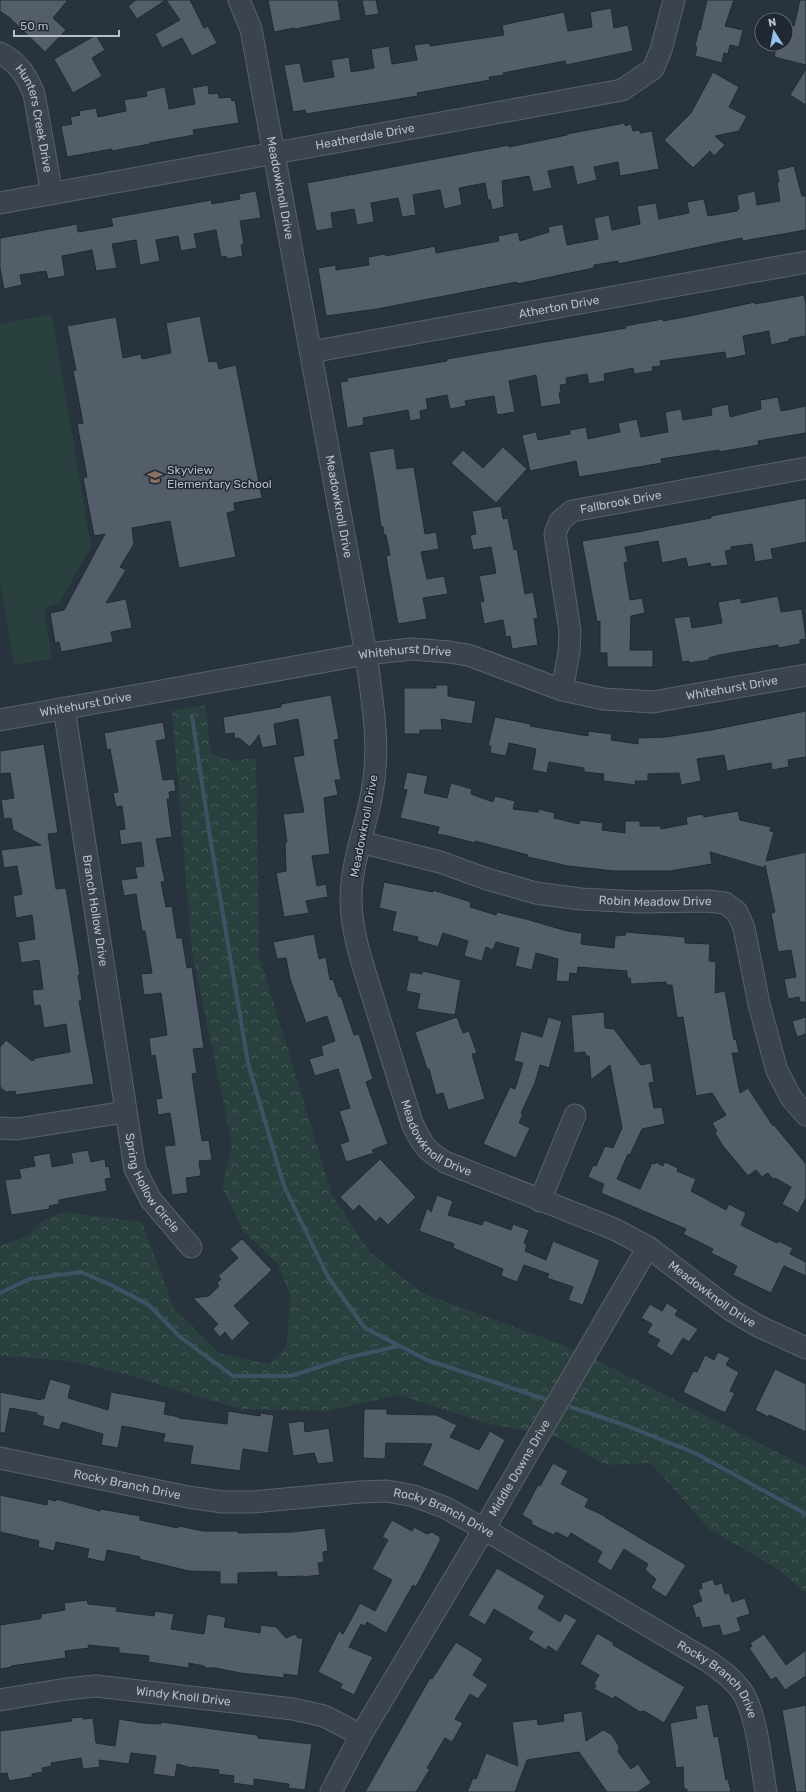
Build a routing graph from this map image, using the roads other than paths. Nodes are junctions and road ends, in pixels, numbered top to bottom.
1 (239, 0) edge
2 (674, 0) edge
3 (0, 52) edge
4 (273, 153) junction
5 (52, 194) junction
6 (0, 203) edge
7 (806, 262) edge
8 (311, 352) junction
9 (806, 468) edge
10 (366, 654) junction
11 (806, 675) edge
12 (562, 690) junction
13 (64, 708) junction
14 (0, 720) edge
15 (360, 842) junction
16 (125, 1112) junction
17 (575, 1115) dead end
18 (806, 1115) edge
19 (0, 1128) edge
20 (540, 1201) junction
21 (191, 1247) dead end
22 (648, 1247) junction
23 (806, 1348) edge
24 (0, 1458) edge
25 (484, 1529) junction
26 (0, 1700) edge
27 (361, 1735) junction
28 (331, 1792) edge
29 (766, 1792) edge

1 - 4 street, Meadowknoll Drive
2 - 4 street, Heatherdale Drive
3 - 5 street, Hunters Creek Drive
4 - 5 street, Heatherdale Drive
4 - 8 street, Meadowknoll Drive
5 - 6 street, Heatherdale Drive
7 - 8 street, Atherton Drive
8 - 10 street, Meadowknoll Drive
9 - 12 street, Fallbrook Drive
10 - 12 street, Whitehurst Drive
10 - 13 street, Whitehurst Drive
10 - 15 street, Meadowknoll Drive
11 - 12 street, Whitehurst Drive
13 - 14 street, Whitehurst Drive
13 - 16 street, Branch Hollow Drive
15 - 18 street, Robin Meadow Drive
15 - 20 street, Meadowknoll Drive
16 - 19 street
16 - 21 street, Spring Hollow Circle
17 - 20 street
20 - 22 street, Meadowknoll Drive
22 - 23 street, Meadowknoll Drive
22 - 25 street, Middle Downs Drive
24 - 25 street, Rocky Branch Drive
25 - 27 street, Middle Downs Drive
25 - 29 street, Rocky Branch Drive
26 - 27 street, Windy Knoll Drive
27 - 28 street, Middle Downs Drive

